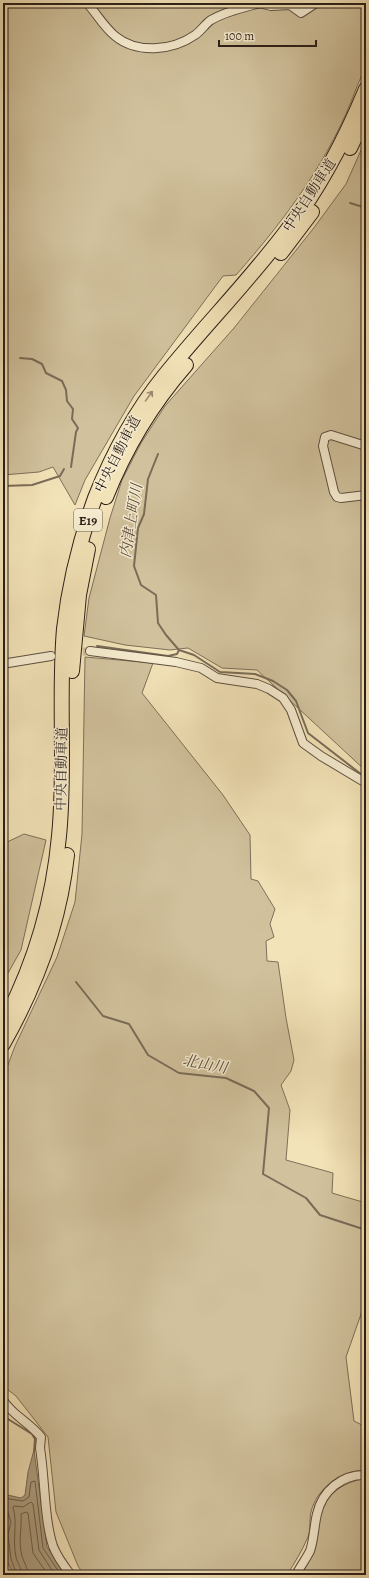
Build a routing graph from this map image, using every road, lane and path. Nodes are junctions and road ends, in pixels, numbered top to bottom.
1 (87, 3) edge
2 (259, 3) edge
3 (316, 3) edge
4 (291, 4) edge
5 (366, 89) edge
6 (366, 114) edge
7 (366, 446) edge
8 (366, 495) edge
9 (90, 651) tunnel mouth
10 (51, 656) dead end
11 (3, 662) edge
12 (366, 783) edge
13 (3, 1024) edge
14 (3, 1044) edge
15 (3, 1400) edge
16 (366, 1475) edge
17 (71, 1575) edge
18 (296, 1575) edge

1 - 2 street
2 - 4 street
3 - 4 street
13 -> 5 highway, 中央自動車道 / E19
6 - 14 highway, 中央自動車道 / E19
7 - 8 street
9 - 12 street
10 - 11 street
15 - 17 street
16 - 18 street

